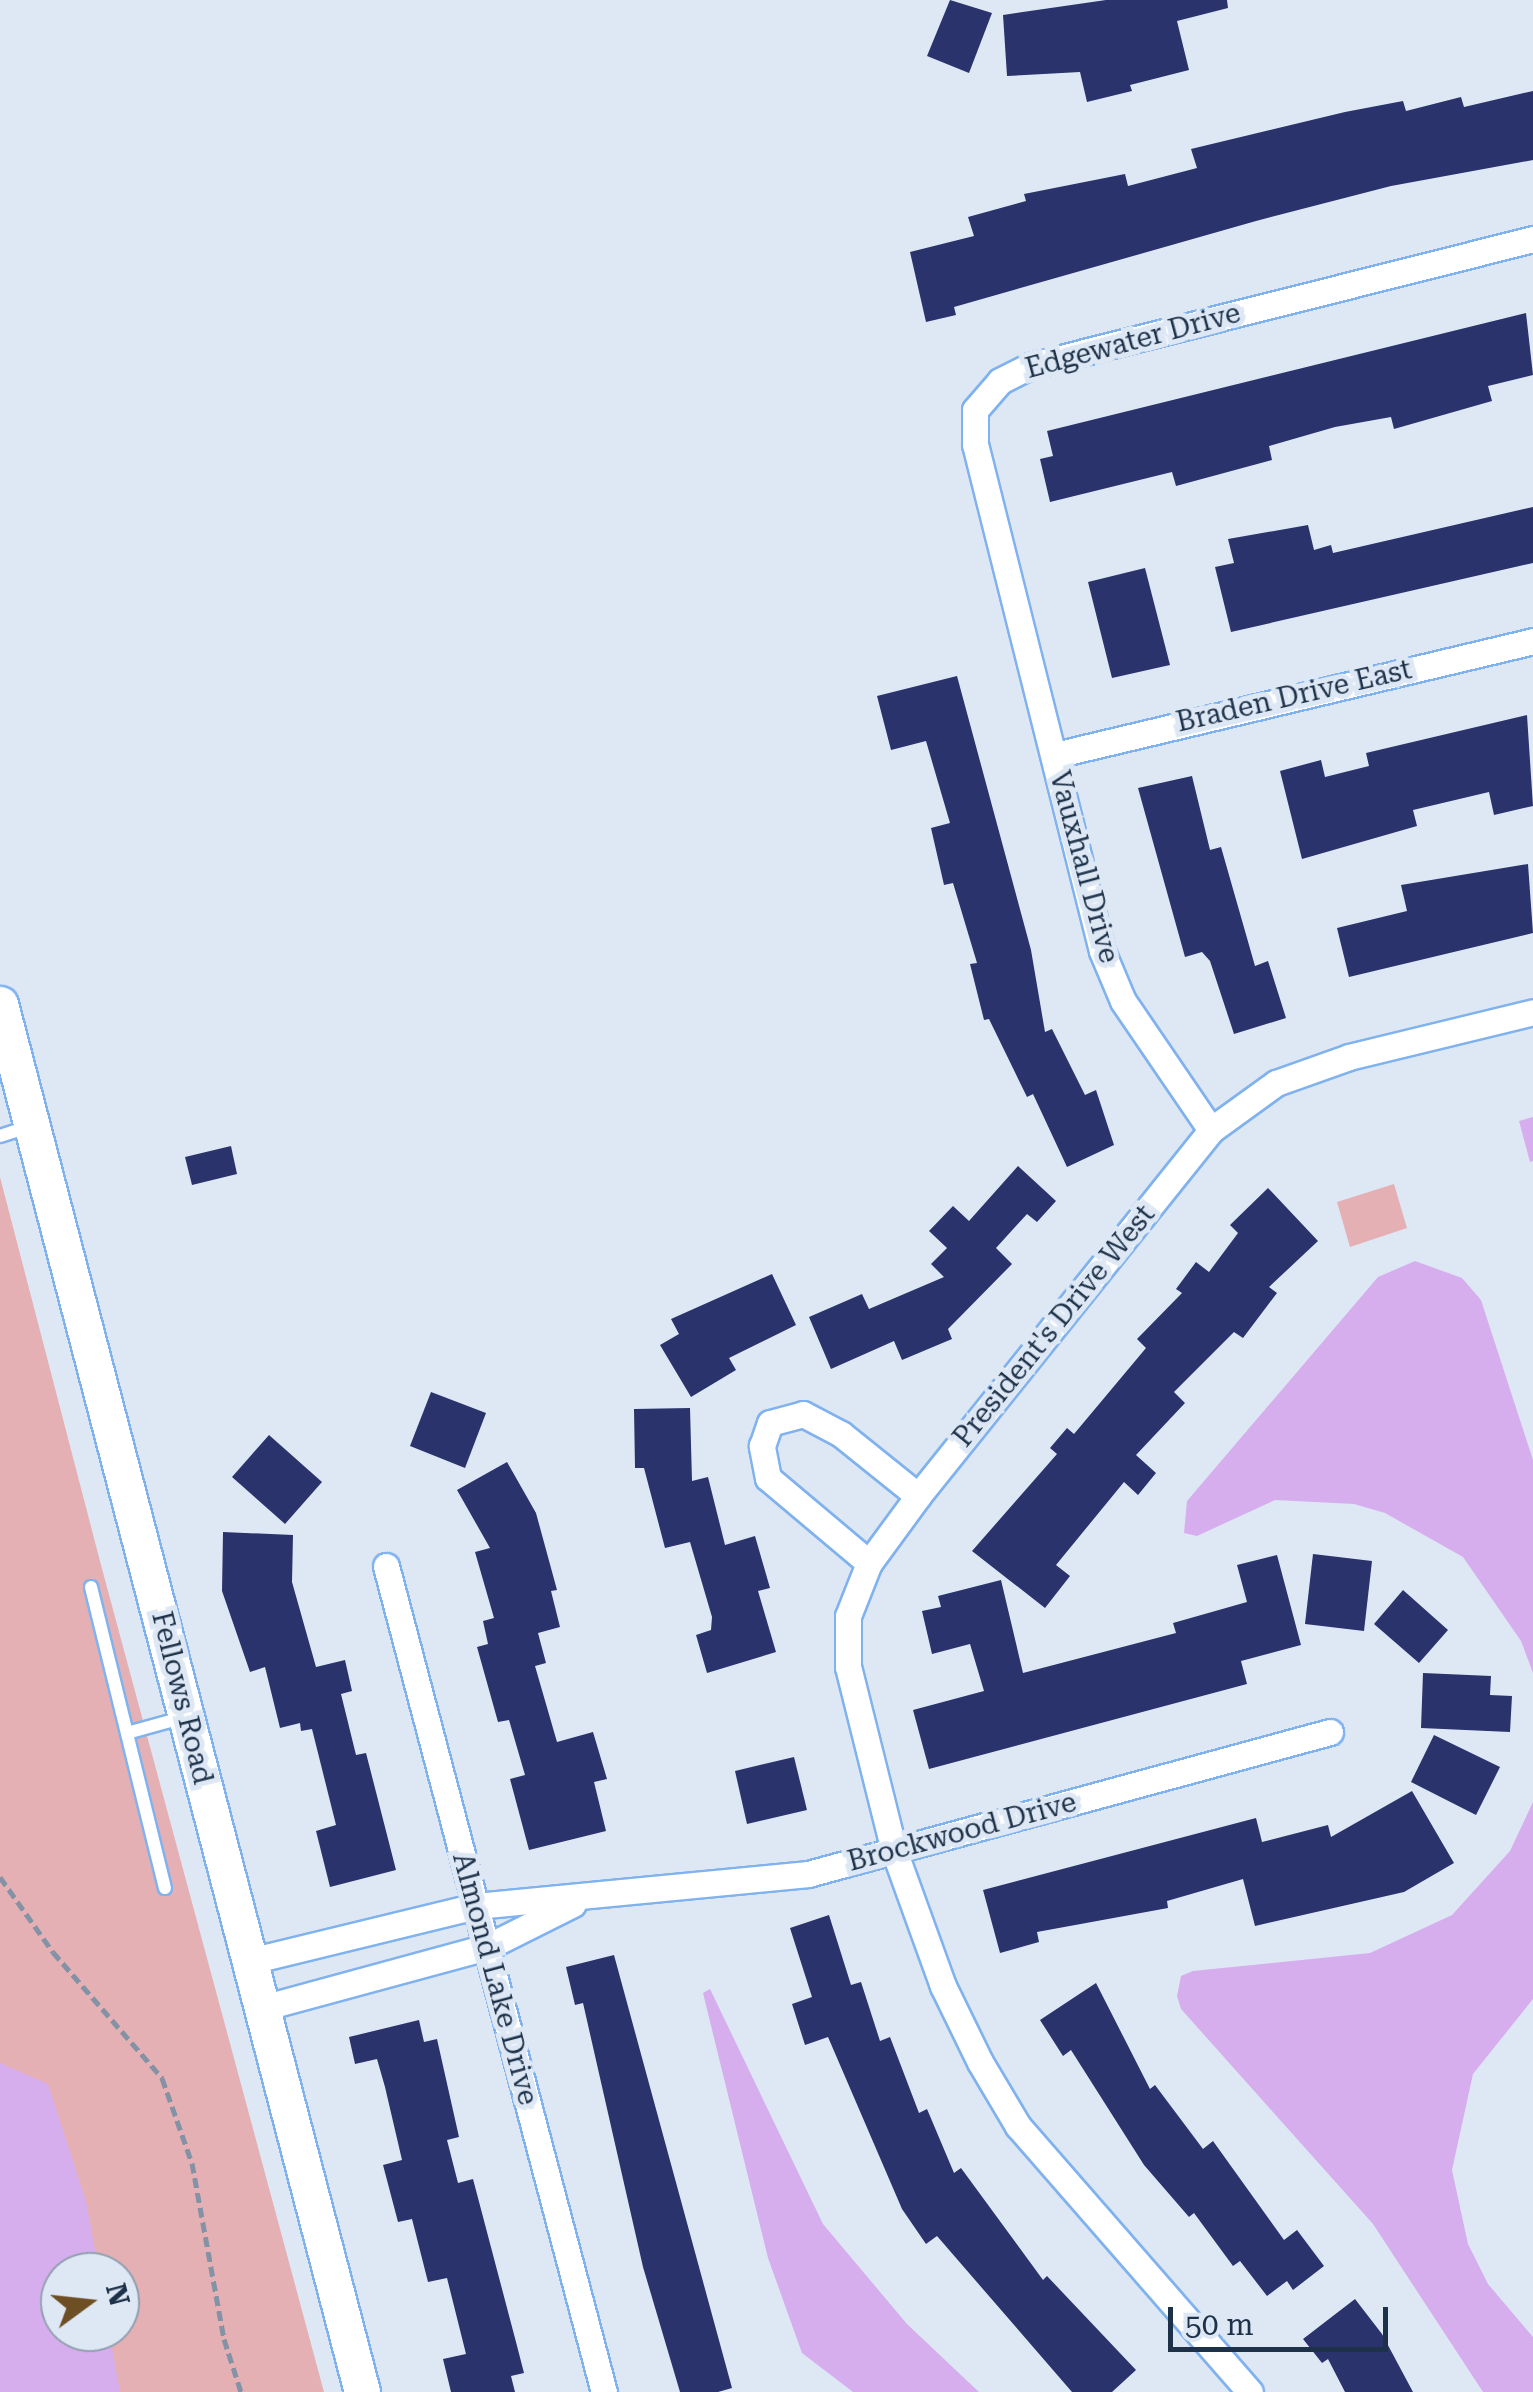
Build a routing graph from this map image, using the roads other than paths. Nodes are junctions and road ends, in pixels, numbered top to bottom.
1 (1533, 239) edge
2 (1533, 641) edge
3 (1055, 755) junction
4 (0, 1004) edge
5 (1533, 1012) edge
6 (1211, 1130) junction
7 (16, 1131) edge
8 (918, 1496) junction
9 (869, 1563) junction
10 (386, 1566) dead end
11 (90, 1587) dead end
12 (188, 1716) junction
13 (1330, 1732) dead end
14 (127, 1733) junction
15 (894, 1851) junction
16 (165, 1888) dead end
17 (586, 1898) junction
18 (476, 1906) junction
19 (487, 1947) junction
20 (250, 1962) junction
21 (262, 2008) junction
22 (362, 2392) edge
23 (604, 2392) edge
24 (1250, 2392) edge

1 - 3 street, Edgewater Drive
2 - 3 street, Braden Drive East
3 - 6 street, Vauxhall Drive
4 - 7 street, Fellows Road
5 - 6 street, President's Drive West
6 - 8 street, President's Drive West
7 - 12 street, Fellows Road
8 - 9 street, President's Drive West
8 - 9 street
9 - 15 street, President's Drive West
10 - 18 street, Almond Lake Drive
11 - 14 lane
12 - 14 lane
12 - 20 street, Fellows Road
13 - 15 street, Brockwood Drive
14 - 16 lane
15 - 17 street, Brockwood Drive
15 - 24 street, President's Drive West
17 - 18 street, Brockwood Drive
17 - 19 street, Brockwood Drive
18 - 19 street, Almond Lake Drive
18 - 20 street, Brockwood Drive
19 - 21 street, Brockwood Drive
19 - 23 street, Almond Lake Drive
20 - 21 street, Fellows Road
21 - 22 street, Fellows Road

